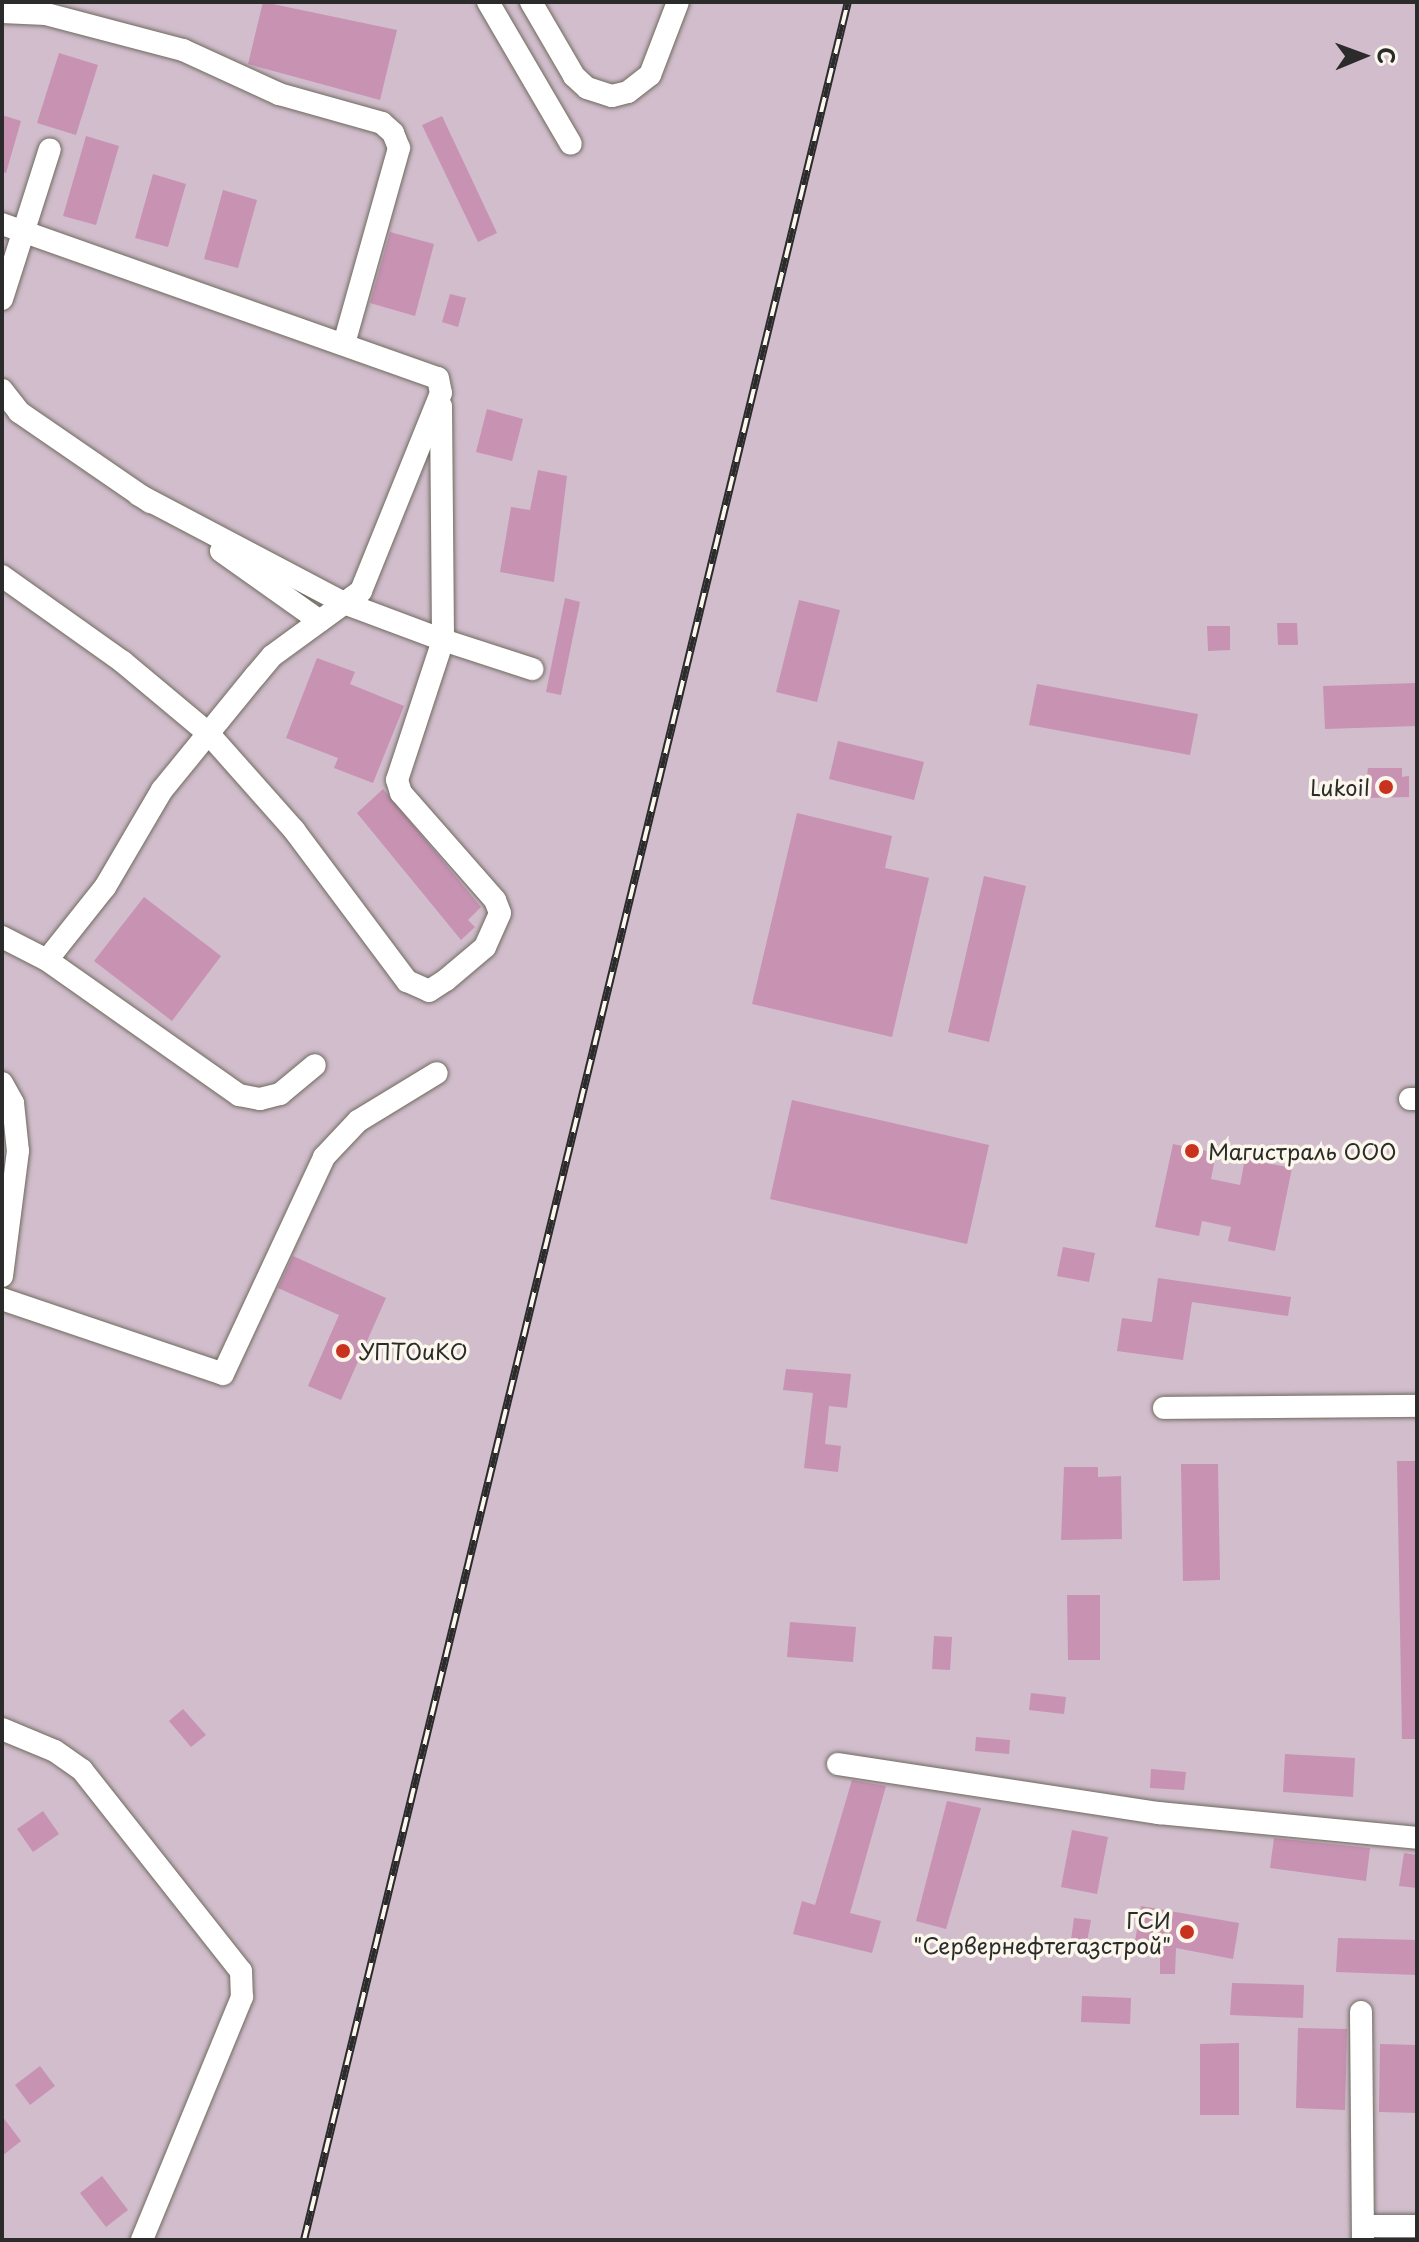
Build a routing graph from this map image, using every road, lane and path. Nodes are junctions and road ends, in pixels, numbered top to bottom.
1 (488, 2) edge
2 (531, 2) edge
3 (678, 2) edge
4 (2, 12) edge
5 (571, 144) dead end
6 (50, 149) dead end
7 (13, 227) edge
8 (2, 299) edge
9 (344, 344) junction
10 (2, 390) edge
11 (441, 393) junction
12 (139, 495) junction
13 (2, 576) edge
14 (344, 603) junction
15 (320, 621) junction
16 (443, 640) junction
17 (532, 669) dead end
18 (208, 733) junction
19 (2, 937) edge
20 (47, 960) junction
21 (315, 1065) dead end
22 (437, 1073) dead end
23 (2, 1083) edge
24 (2, 1276) edge
25 (2, 1299) edge
26 (1417, 1406) edge
27 (1164, 1408) dead end
28 (2, 1729) edge
29 (838, 1764) dead end
30 (1417, 1838) edge
31 (1361, 2012) dead end
32 (1417, 2226) edge
33 (1363, 2233) edge
34 (142, 2240) edge

1 - 5 street
2 - 3 street
4 - 9 street
6 - 7 street
7 - 8 street
7 - 9 street
9 - 11 street
10 - 12 street
11 - 14 street
11 - 16 street
12 - 14 street
12 - 15 street
13 - 18 street
14 - 15 street
14 - 16 street
15 - 18 street
16 - 17 street
16 - 18 street
18 - 20 street
19 - 20 street
20 - 21 street
22 - 25 street
23 - 24 street
26 - 27 street
28 - 34 street
29 - 30 street
31 - 33 street
32 - 33 street

